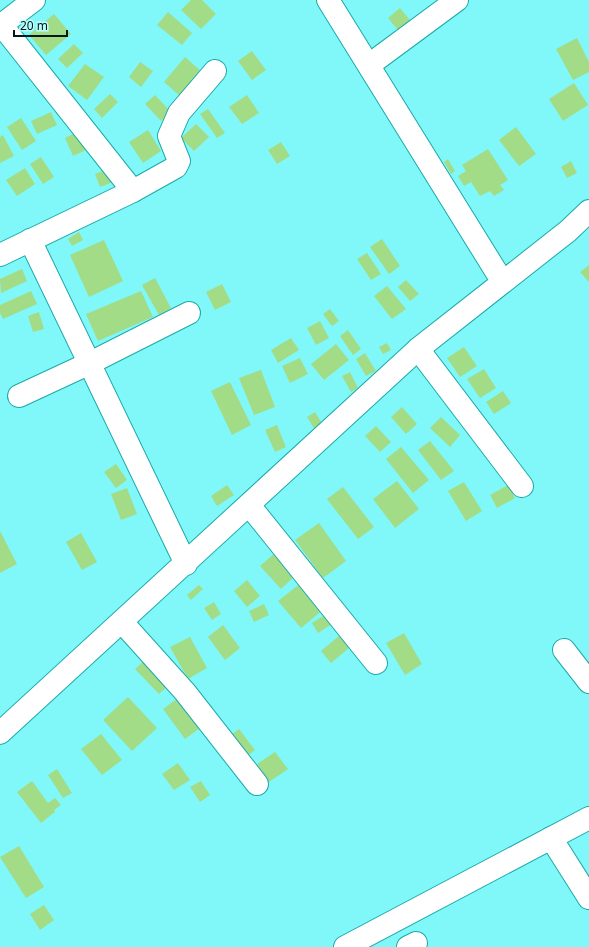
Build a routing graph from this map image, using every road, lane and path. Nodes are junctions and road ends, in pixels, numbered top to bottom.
1 (34, 0) edge
2 (328, 0) edge
3 (457, 0) edge
4 (1, 25) edge
5 (369, 65) junction
6 (215, 71) dead end
7 (133, 191) junction
8 (589, 211) edge
9 (30, 240) junction
10 (0, 255) edge
11 (502, 281) junction
12 (189, 313) dead end
13 (418, 349) junction
14 (90, 363) junction
15 (19, 396) dead end
16 (522, 486) dead end
17 (249, 505) junction
18 (186, 564) junction
19 (122, 622) junction
20 (564, 650) dead end
21 (376, 663) dead end
22 (589, 682) edge
23 (0, 733) edge
24 (257, 784) dead end
25 (589, 818) edge
26 (551, 838) junction
27 (589, 898) edge
28 (345, 947) edge

1 - 4 street
2 - 5 street
3 - 5 street
4 - 7 street
5 - 11 street
6 - 7 street
7 - 9 street
8 - 11 street
9 - 10 street
9 - 14 street
11 - 13 street
12 - 14 street
13 - 16 street
13 - 17 street
14 - 15 street
14 - 18 street
17 - 18 street
17 - 21 street
18 - 19 street
19 - 23 street
19 - 24 street
20 - 22 street
25 - 26 street
26 - 27 street
26 - 28 street

